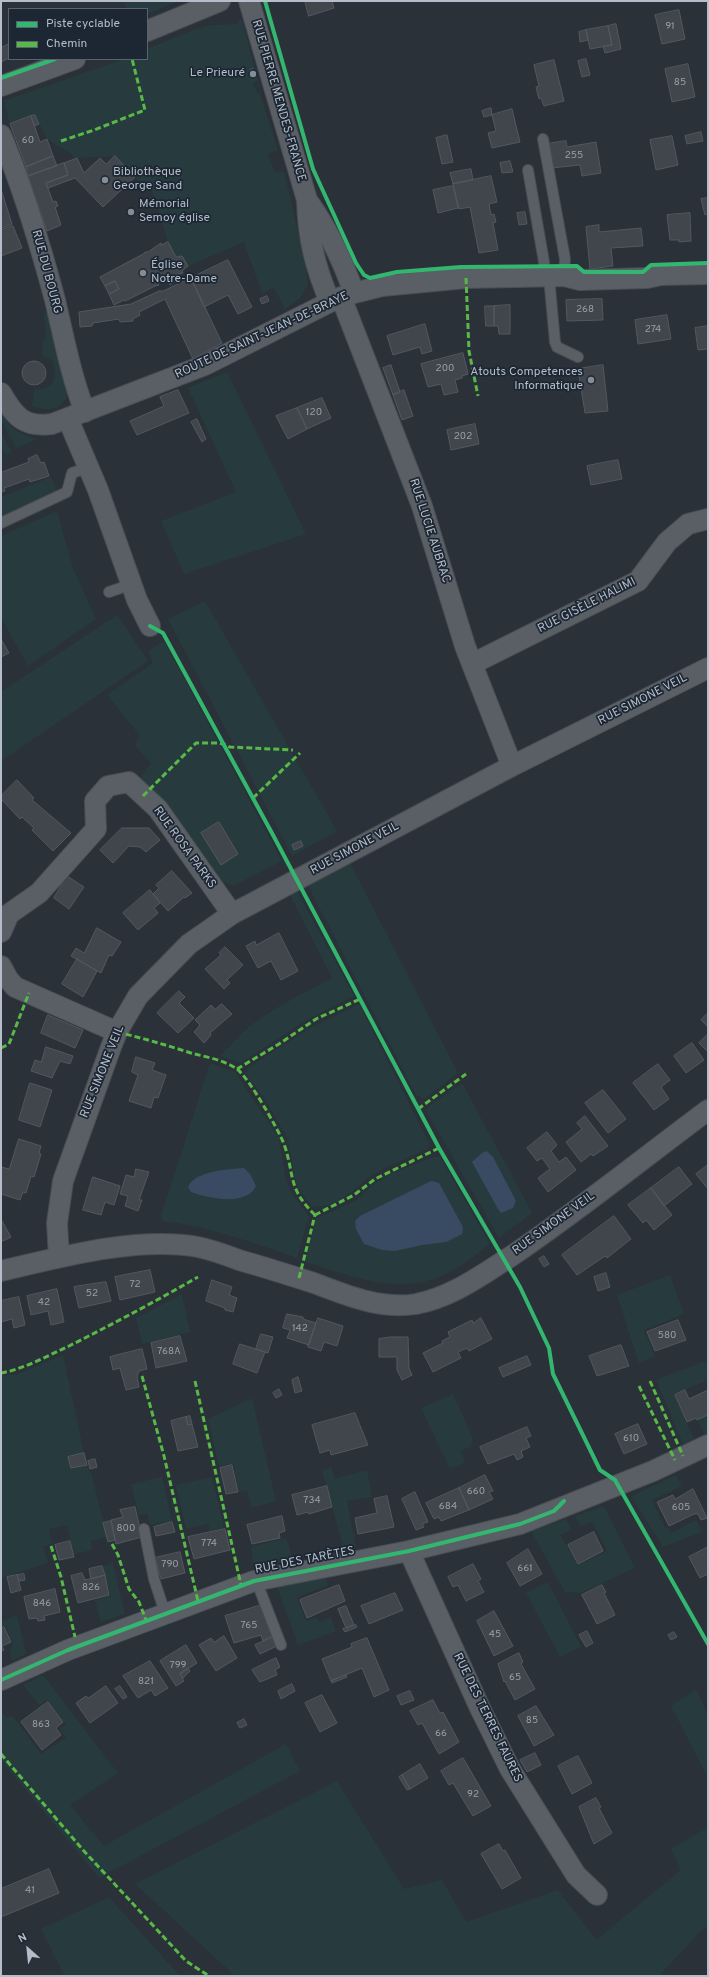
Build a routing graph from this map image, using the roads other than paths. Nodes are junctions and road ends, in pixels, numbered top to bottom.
1 (220, 1) edge
2 (249, 1) edge
3 (148, 31) edge
4 (72, 60) edge
5 (1, 86) edge
6 (1, 135) edge
7 (543, 139) dead end
8 (528, 170) dead end
9 (308, 200) junction
10 (708, 274) edge
11 (552, 277) junction
12 (341, 297) junction
13 (578, 357) dead end
14 (1, 393) edge
15 (76, 416) junction
16 (87, 468) junction
17 (708, 519) edge
18 (1, 523) edge
19 (132, 584) junction
20 (109, 592) dead end
21 (150, 626) dead end
22 (472, 664) junction
23 (708, 668) edge
24 (512, 766) junction
25 (232, 914) junction
26 (1, 932) edge
27 (1, 966) edge
28 (117, 1032) junction
29 (708, 1110) edge
30 (59, 1257) junction
31 (1, 1271) edge
32 (708, 1445) edge
33 (144, 1529) dead end
34 (409, 1551) junction
35 (256, 1580) junction
36 (165, 1613) junction
37 (281, 1645) dead end
38 (1, 1680) edge
39 (597, 1895) dead end

1 - 3 street
2 - 9 street, RUE PIERRE MENDES-FRANCE
4 - 5 street
6 - 15 street, RUE DU BOURG
7 - 11 lane
8 - 11 lane
9 - 12 street, RUE PIERRE MENDES-FRANCE
9 - 12 street, RUE PIERRE MENDES-FRANCE
10 - 11 street, ROUTE DE SAINT-JEAN-DE-BRAYE
11 - 12 street, ROUTE DE SAINT-JEAN-DE-BRAYE
11 - 13 lane
12 - 15 street, ROUTE DE SAINT-JEAN-DE-BRAYE
12 - 22 street, RUE LUCIE AUBRAC
14 - 15 street, ROUTE DE SAINT-JEAN-DE-BRAYE
15 - 16 street, RUE DU BOURG
16 - 18 lane
16 - 19 street, RUE DU BOURG
17 - 22 street, RUE GISÈLE HALIMI
19 - 20 lane
19 - 21 street, RUE DU BOURG
22 - 24 street, RUE LUCIE AUBRAC
23 - 24 street, RUE SIMONE VEIL
24 - 25 street, RUE SIMONE VEIL
25 - 26 street, RUE ROSA PARKS
25 - 28 street, RUE SIMONE VEIL
27 - 28 street
28 - 30 street, RUE SIMONE VEIL
29 - 30 street, RUE SIMONE VEIL
30 - 31 street, RUE SIMONE VEIL
32 - 34 street, RUE DES TARÈTES
33 - 36 lane
34 - 35 street, RUE DES TARÈTES
34 - 39 street, RUE DES TERRES FAURES
35 - 36 street, RUE DES TARÈTES
35 - 37 lane
36 - 38 street, RUE DES TARÈTES

